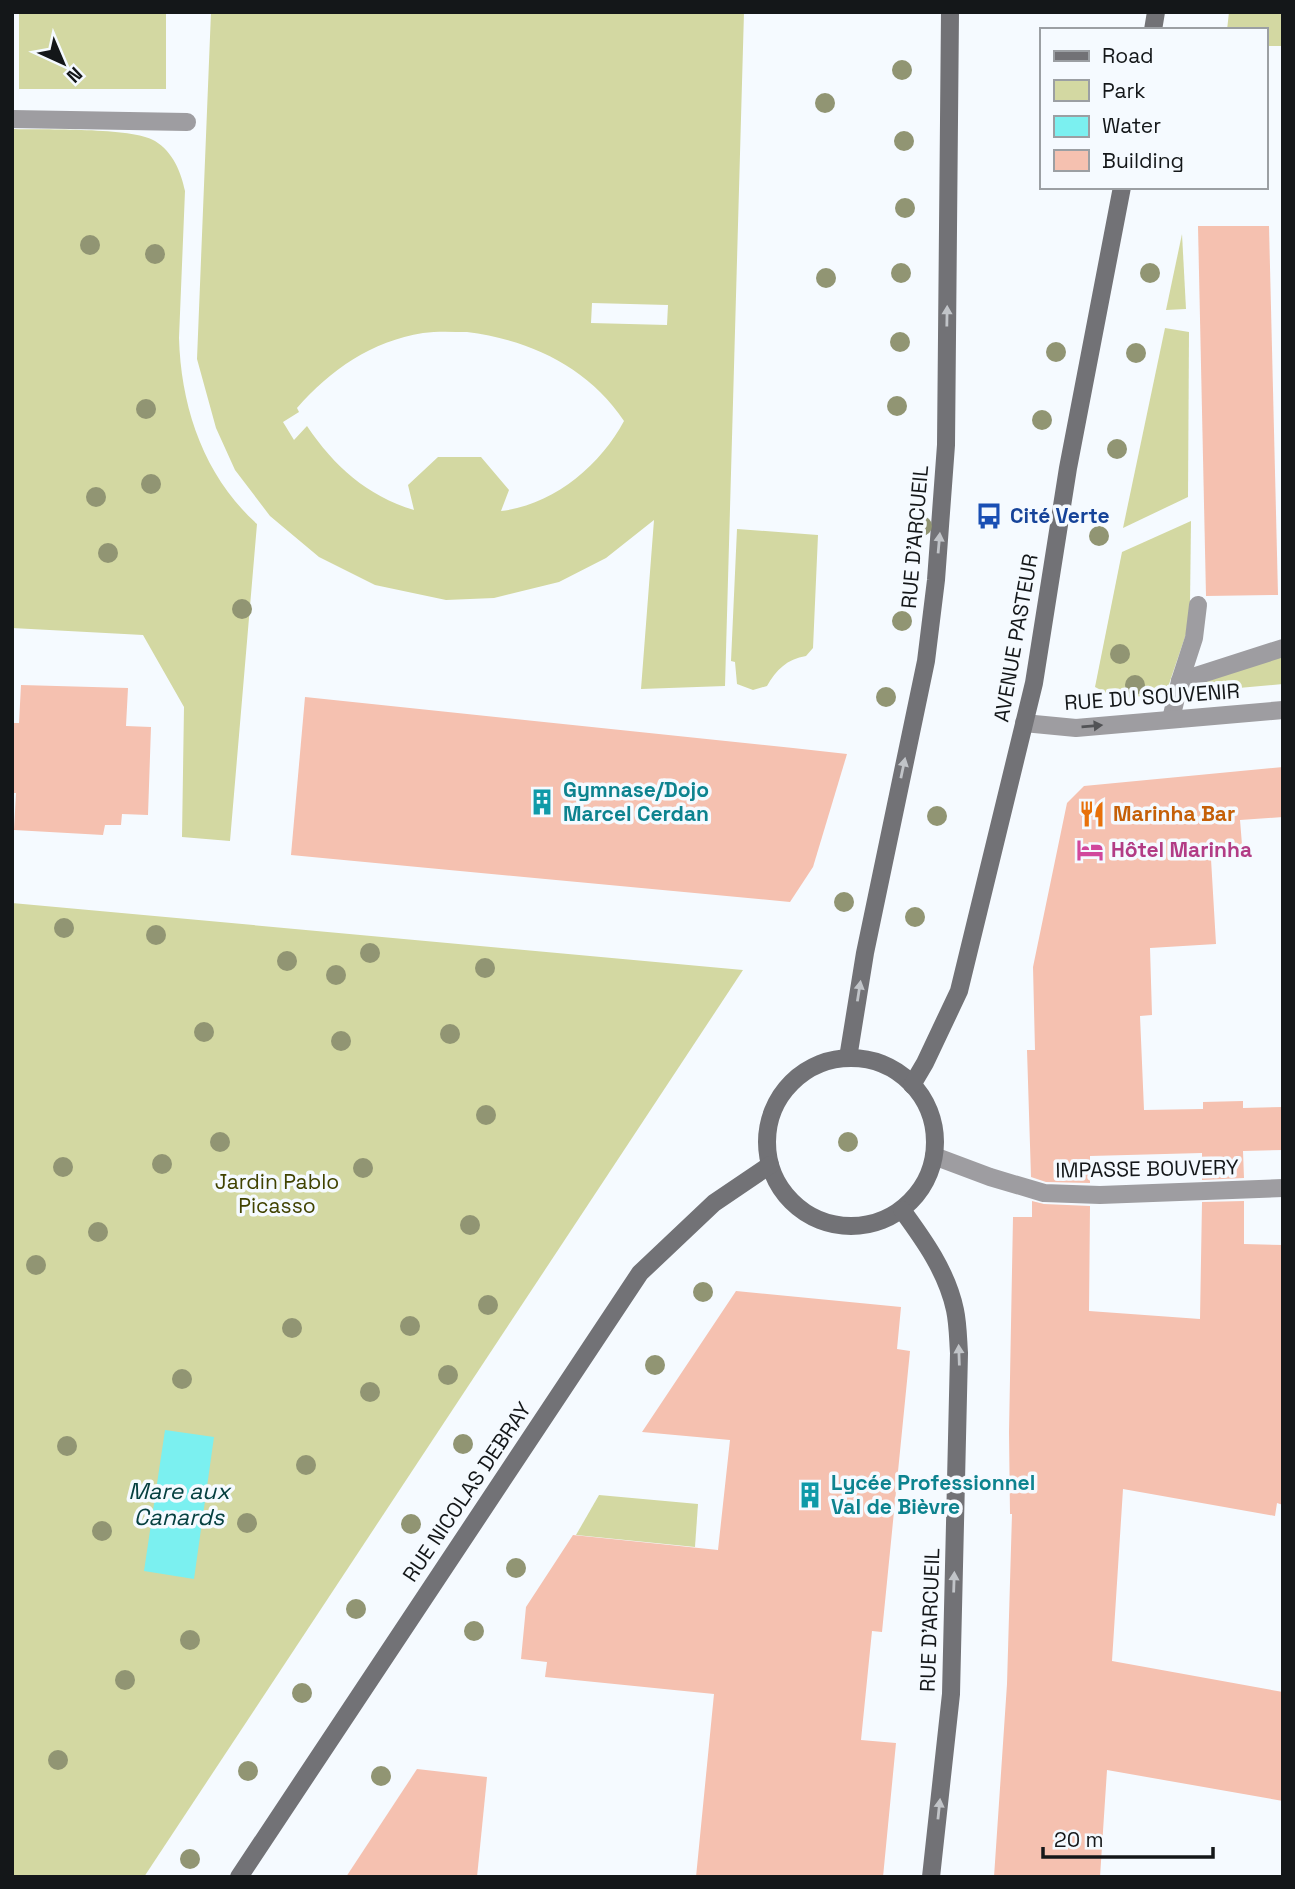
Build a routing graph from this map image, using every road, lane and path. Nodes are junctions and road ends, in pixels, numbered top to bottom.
1 (950, 12) edge
2 (12, 119) edge
3 (187, 122) dead end
4 (1122, 189) edge
5 (1198, 605) dead end
6 (1283, 648) edge
7 (1180, 681) junction
8 (1283, 710) edge
9 (1171, 719) junction
10 (1024, 723) junction
11 (848, 1058) junction
12 (912, 1085) junction
13 (934, 1156) junction
14 (770, 1165) junction
15 (1283, 1188) edge
16 (902, 1210) junction
17 (239, 1877) edge
18 (931, 1877) edge

11 -> 1 main road, RUE D'ARCUEIL
2 - 3 street
4 - 10 main road, AVENUE PASTEUR
5 - 7 street
6 - 7 street
7 - 9 street
8 - 9 street, RUE DU SOUVENIR
10 -> 9 street, RUE DU SOUVENIR
10 - 12 main road, AVENUE PASTEUR
11 - 12 main road
11 - 14 main road
12 - 13 main road
13 - 15 street, IMPASSE BOUVERY
13 - 16 main road
14 - 16 main road
14 - 17 main road, RUE NICOLAS DEBRAY
18 -> 16 main road, RUE D'ARCUEIL

